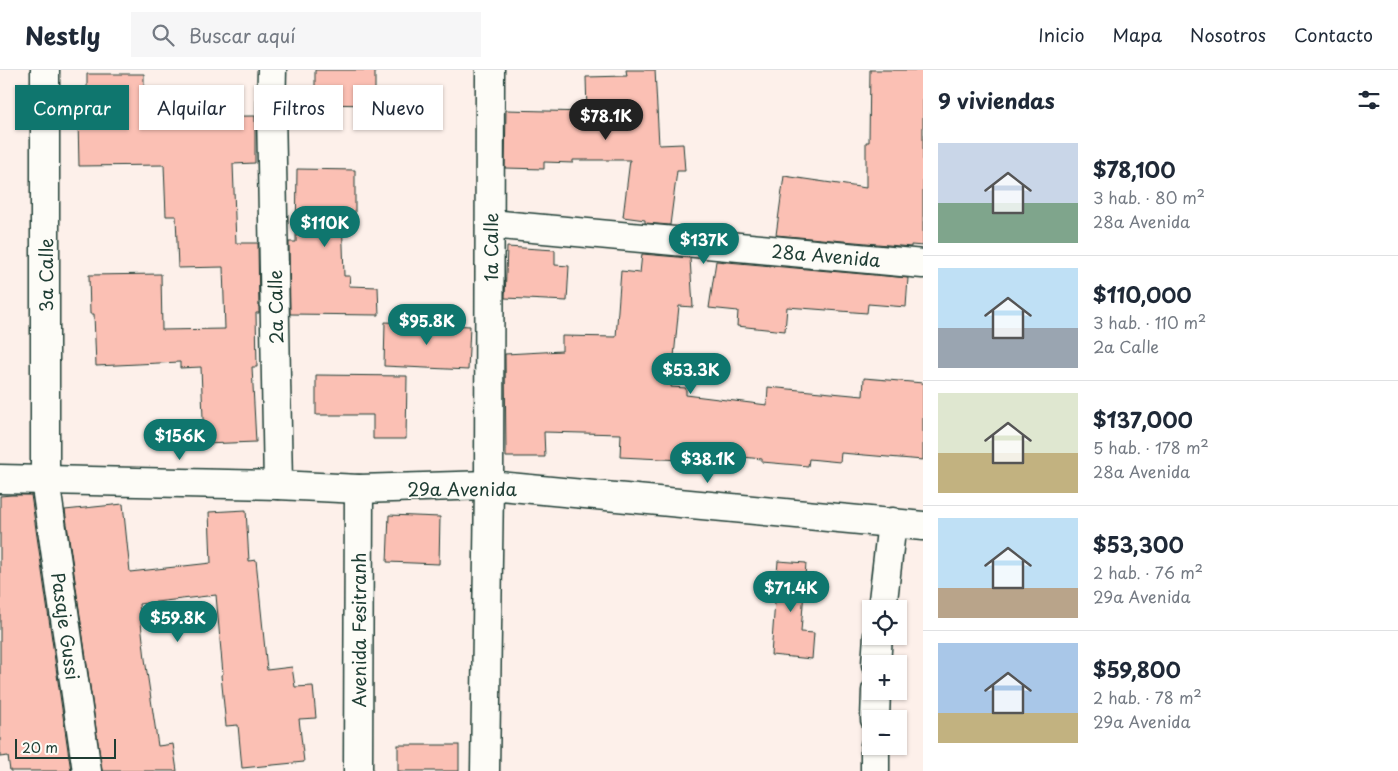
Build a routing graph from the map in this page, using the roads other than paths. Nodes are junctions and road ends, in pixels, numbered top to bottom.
1 (46, 70) edge
2 (272, 70) edge
3 (490, 70) edge
4 (490, 224) junction
5 (923, 264) edge
6 (0, 479) edge
7 (45, 480) junction
8 (278, 485) junction
9 (489, 485) junction
10 (359, 489) junction
11 (892, 522) junction
12 (923, 526) edge
13 (883, 600) edge
14 (875, 755) edge
15 (87, 771) edge
16 (358, 771) edge
17 (485, 771) edge
18 (875, 771) edge

1 - 7 street, 3a Calle
2 - 8 street, 2a Calle
3 - 4 street, 1a Calle
4 - 5 street, 28a Avenida
4 - 9 street, 1a Calle
6 - 7 street, 29a Avenida
7 - 8 street, 29a Avenida
7 - 15 street, Pasaje Gussi
8 - 10 street, 29a Avenida
9 - 10 street, 29a Avenida
9 - 11 street, 29a Avenida
9 - 17 street, 1a Calle
10 - 16 street, Avenida Fesitranh
11 - 12 street, 29a Avenida
11 - 13 street
14 - 18 street

